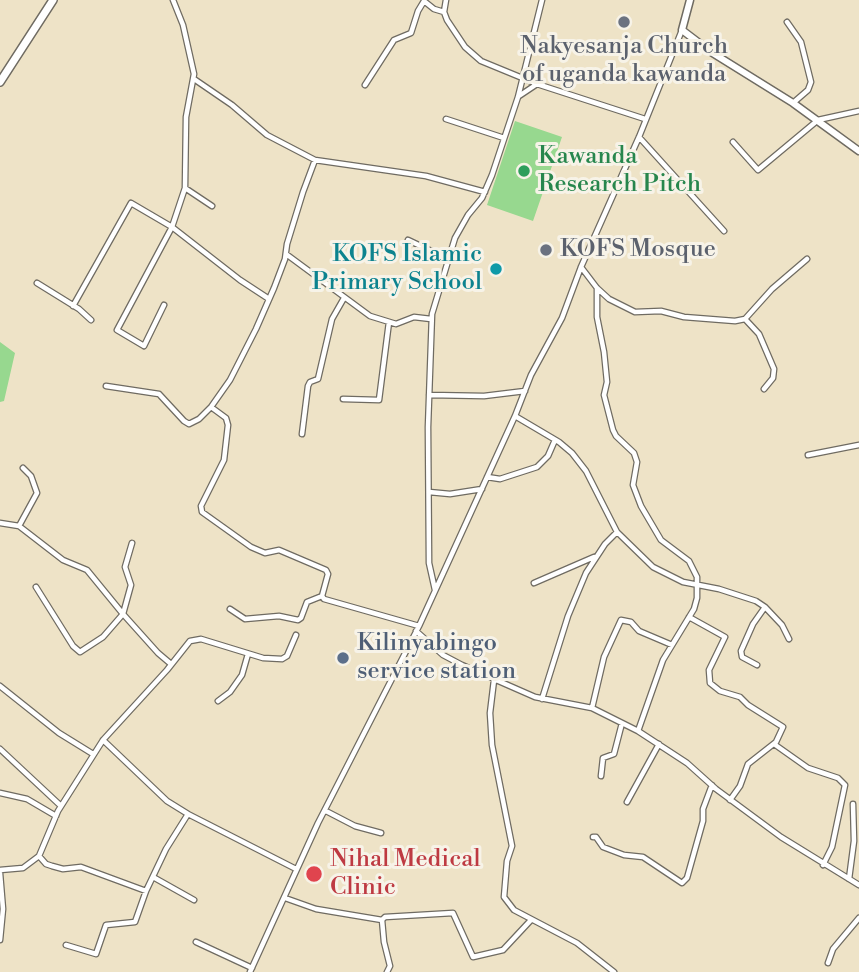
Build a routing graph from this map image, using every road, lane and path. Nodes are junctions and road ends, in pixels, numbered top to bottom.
1 (53, 0) edge
2 (173, 0) edge
3 (424, 0) edge
4 (446, 0) edge
5 (542, 0) edge
6 (691, 0) edge
7 (444, 12) junction
8 (787, 22) dead end
9 (682, 30) junction
10 (521, 78) junction
11 (194, 79) junction
12 (0, 82) edge
13 (537, 84) junction
14 (365, 85) dead end
15 (518, 97) junction
16 (793, 103) junction
17 (859, 111) edge
18 (446, 119) dead end
19 (645, 119) junction
20 (818, 120) junction
21 (639, 137) junction
22 (505, 138) junction
23 (733, 142) dead end
24 (859, 151) edge
25 (315, 160) junction
26 (185, 188) junction
27 (485, 192) junction
28 (212, 206) dead end
29 (172, 227) junction
30 (724, 231) dead end
31 (408, 240) dead end
32 (286, 254) junction
33 (448, 259) junction
34 (807, 259) dead end
35 (581, 267) junction
36 (37, 283) dead end
37 (597, 288) junction
38 (344, 298) junction
39 (270, 299) junction
40 (164, 305) dead end
41 (73, 306) junction
42 (431, 319) junction
43 (745, 319) junction
44 (90, 320) dead end
45 (389, 322) junction
46 (106, 386) dead end
47 (764, 389) dead end
48 (525, 391) junction
49 (429, 395) junction
50 (343, 400) dead end
51 (211, 407) junction
52 (515, 416) junction
53 (302, 434) dead end
54 (555, 440) junction
55 (859, 445) edge
56 (808, 455) dead end
57 (23, 468) dead end
58 (487, 477) junction
59 (482, 489) junction
60 (429, 492) junction
61 (0, 523) edge
62 (19, 526) junction
63 (617, 532) junction
64 (132, 543) dead end
65 (595, 557) junction
66 (534, 583) dead end
67 (697, 585) junction
68 (36, 587) dead end
69 (435, 590) junction
70 (322, 596) junction
71 (765, 607) junction
72 (230, 609) dead end
73 (123, 614) junction
74 (689, 617) junction
75 (418, 628) junction
76 (296, 635) dead end
77 (789, 639) dead end
78 (672, 645) junction
79 (248, 654) junction
80 (171, 664) junction
81 (757, 664) dead end
82 (494, 680) junction
83 (0, 686) edge
84 (542, 699) junction
85 (218, 701) dead end
86 (593, 708) junction
87 (622, 723) junction
88 (638, 731) junction
89 (103, 740) junction
90 (659, 744) junction
91 (773, 744) junction
92 (0, 749) edge
93 (93, 754) junction
94 (601, 776) dead end
95 (712, 785) junction
96 (0, 793) edge
97 (730, 800) junction
98 (627, 802) dead end
99 (853, 804) dead end
100 (61, 806) junction
101 (326, 811) junction
102 (188, 814) junction
103 (56, 816) junction
104 (381, 833) dead end
105 (593, 837) dead end
106 (39, 856) junction
107 (823, 864) junction
108 (296, 869) junction
109 (0, 872) edge
110 (153, 877) junction
111 (849, 879) junction
112 (859, 885) edge
113 (146, 891) junction
114 (285, 898) junction
115 (194, 900) dead end
116 (859, 918) edge
117 (382, 920) junction
118 (531, 920) junction
119 (0, 940) edge
120 (196, 942) dead end
121 (66, 944) dead end
122 (828, 962) dead end
123 (251, 970) edge
124 (387, 972) edge
125 (614, 972) edge

1 - 12 main road
2 - 11 street
3 - 7 street
3 - 14 street
4 - 7 street
5 - 10 street
6 - 9 street
7 - 10 street
8 - 16 street
9 - 16 street
9 - 19 street
10 - 13 street
10 - 15 street
11 - 25 street
11 - 26 street
13 - 15 street
13 - 19 street
15 - 22 street
16 - 20 street
17 - 20 street
18 - 22 street
19 - 21 street
20 - 23 street
20 - 24 street
21 - 30 street
21 - 35 street
22 - 27 street
25 - 27 street
25 - 32 street
26 - 28 street
26 - 29 street
27 - 33 street
29 - 39 street
29 - 40 street
29 - 41 street
31 - 33 street
32 - 38 street
32 - 39 street
33 - 42 street
34 - 43 street
35 - 37 street
35 - 48 street
36 - 41 street
37 - 43 street
37 - 67 street
38 - 45 street
38 - 53 street
39 - 51 street
41 - 44 street
42 - 45 street
42 - 49 street
43 - 47 street
45 - 50 street
46 - 51 street
48 - 49 street
48 - 52 street
49 - 60 street
51 - 70 street
52 - 54 street
52 - 58 street
54 - 58 street
54 - 63 street
55 - 56 street
57 - 62 street
58 - 59 street
59 - 60 street
59 - 69 street
60 - 69 street
61 - 62 street
62 - 73 street
63 - 65 street
63 - 67 street
64 - 73 street
65 - 66 street
65 - 84 street
67 - 71 street
67 - 74 street
68 - 73 street
69 - 75 street
70 - 72 street
70 - 75 street
71 - 77 street
71 - 81 street
73 - 80 street
74 - 78 street
74 - 91 street
75 - 82 street
75 - 101 street
76 - 79 street
78 - 86 street
78 - 88 street
79 - 80 street
79 - 85 street
80 - 89 street
82 - 84 street
82 - 118 street
83 - 93 street
84 - 86 street
86 - 87 street
87 - 88 street
87 - 94 street
88 - 90 street
89 - 93 street
89 - 102 street
90 - 95 street
90 - 98 street
91 - 97 street
91 - 107 street
92 - 100 street
93 - 100 street
95 - 97 street
95 - 105 street
96 - 103 street
97 - 107 street
99 - 111 street
100 - 103 street
101 - 104 street
101 - 108 street
102 - 108 street
102 - 110 street
103 - 106 street
106 - 109 street
106 - 113 street
107 - 111 street
108 - 114 street
109 - 119 street
110 - 113 street
110 - 115 street
111 - 112 street
113 - 121 street
114 - 117 street
114 - 123 street
116 - 122 street
117 - 118 street
117 - 124 street
118 - 125 street
120 - 123 street

